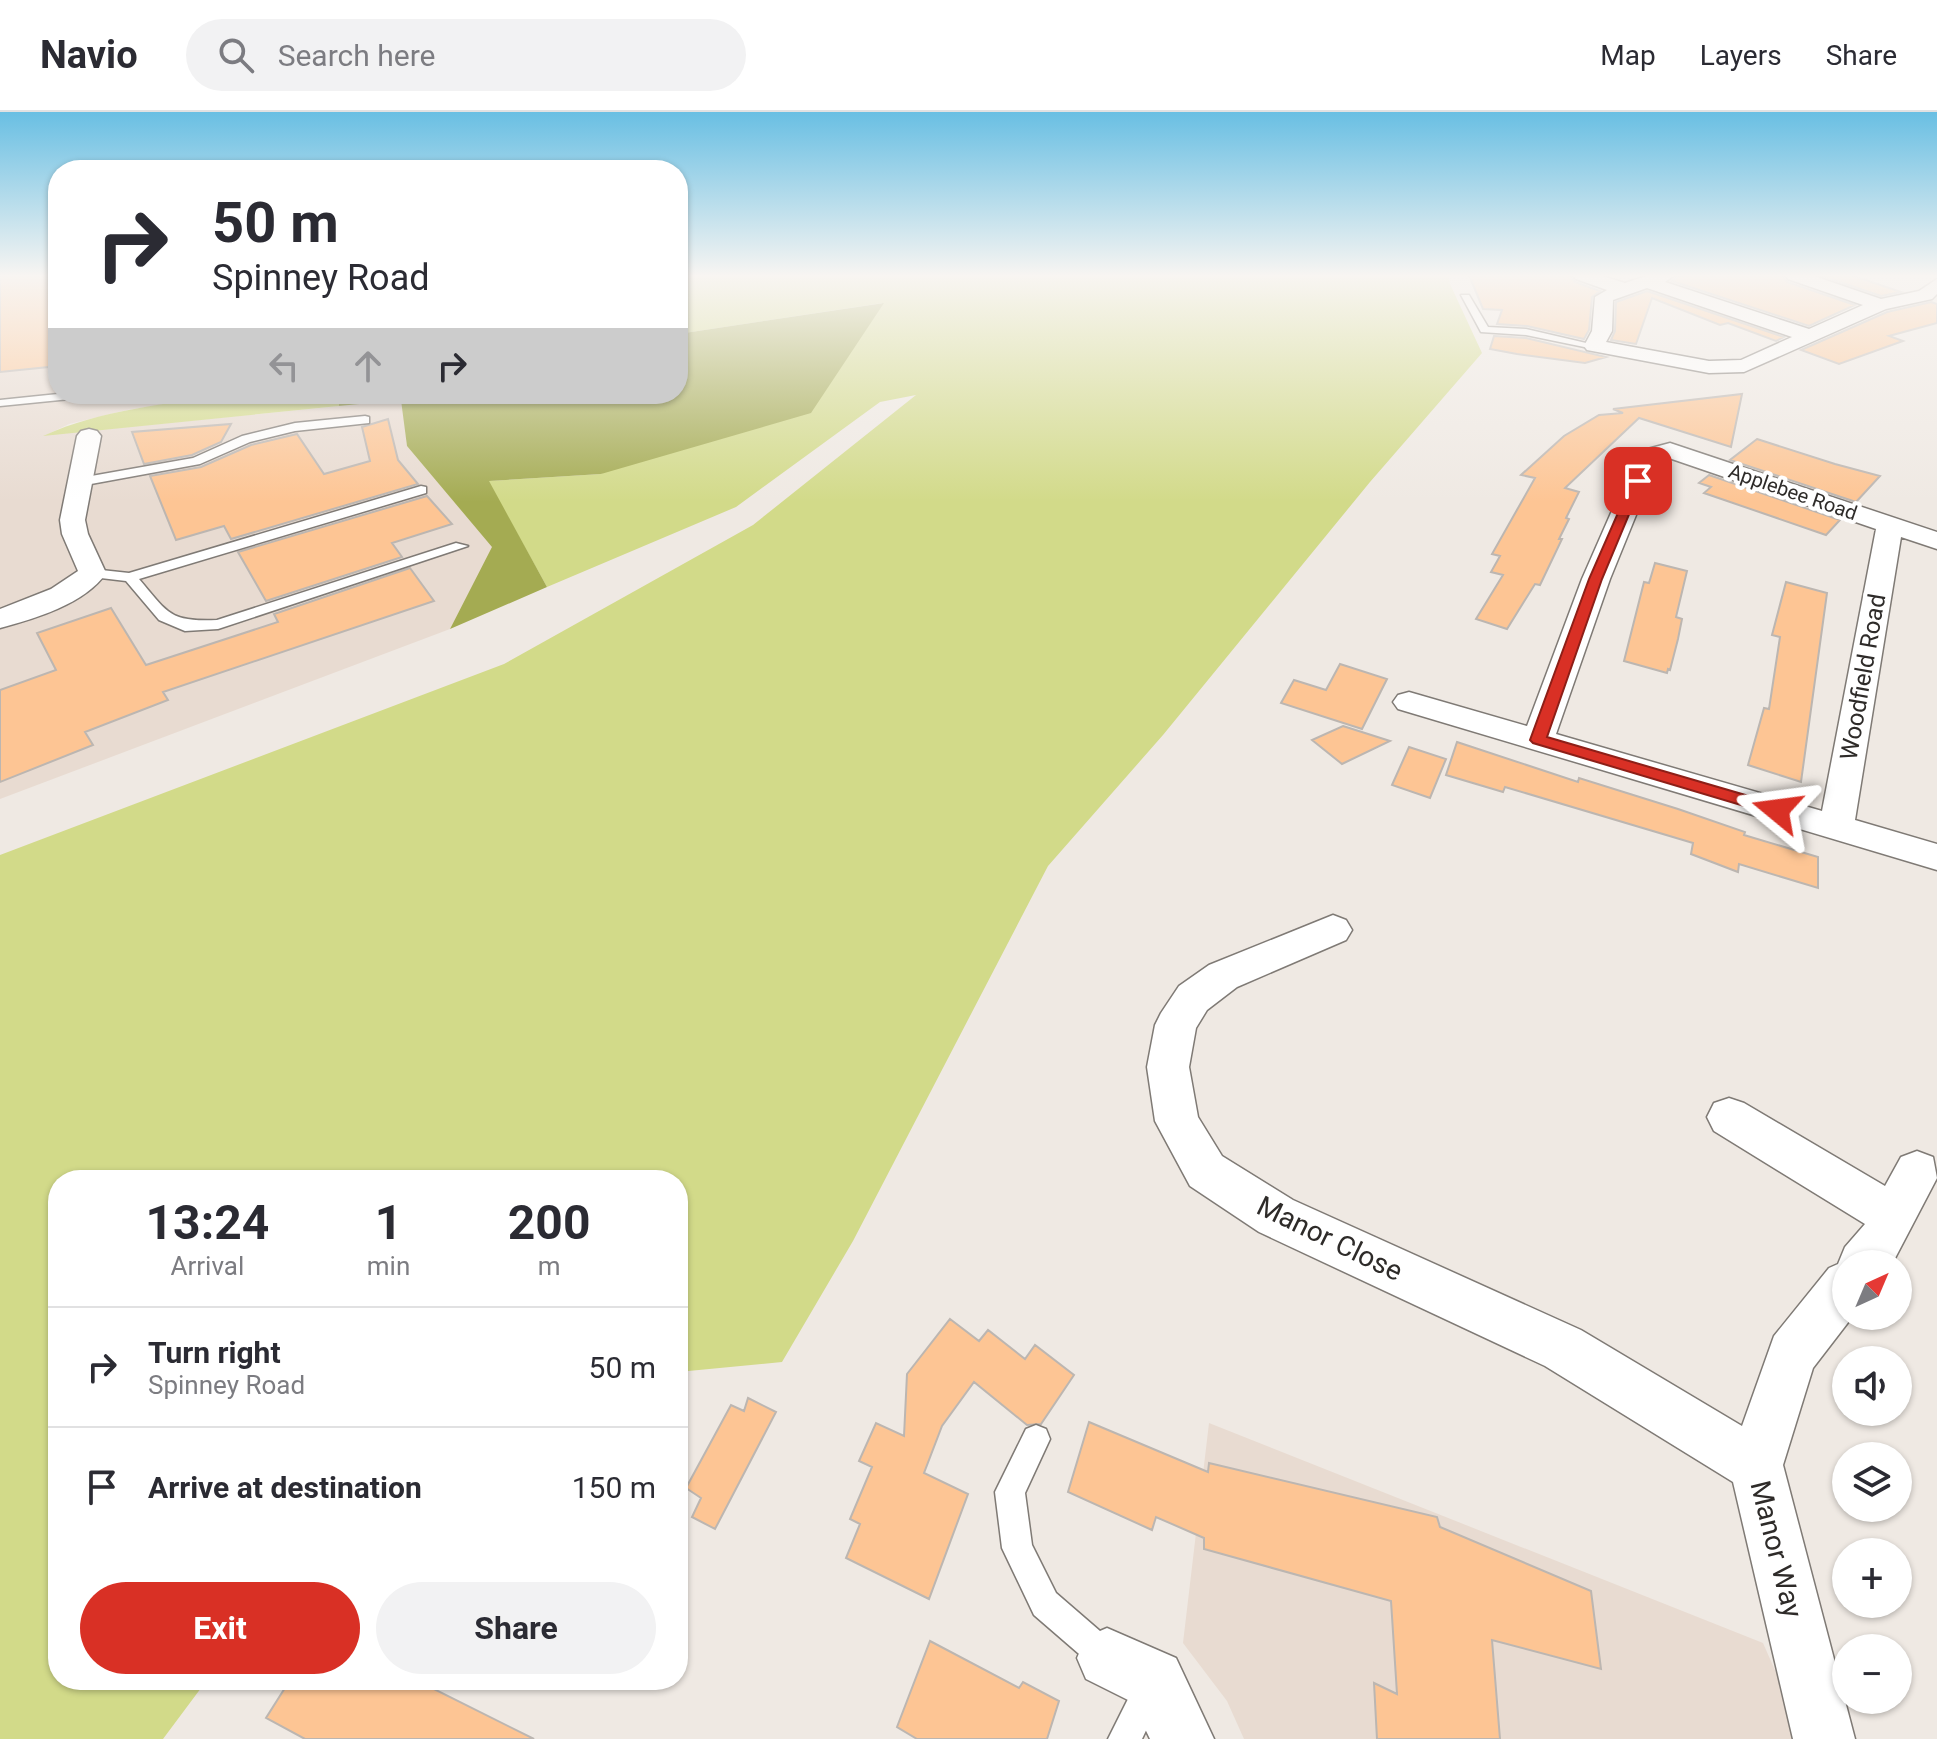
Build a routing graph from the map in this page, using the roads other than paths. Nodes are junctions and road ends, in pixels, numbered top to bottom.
1 (1621, 351) edge
2 (1777, 351) edge
3 (48, 398) edge
4 (0, 403) edge
5 (365, 420) dead end
6 (89, 436) dead end
7 (80, 482) junction
8 (421, 490) dead end
9 (1890, 526) junction
10 (1937, 541) edge
11 (461, 546) dead end
12 (92, 573) junction
13 (130, 577) junction
14 (0, 619) edge
15 (1409, 702) dead end
16 (1538, 740) junction
17 (1836, 828) junction
18 (1937, 857) edge
19 (1333, 930) dead end
20 (1729, 1117) dead end
21 (1917, 1172) dead end
22 (1894, 1216) junction
23 (1873, 1250) edge
24 (1832, 1303) edge
25 (1036, 1439) dead end
26 (1756, 1465) junction
27 (1130, 1669) junction
28 (1125, 1739) edge
29 (1183, 1739) edge
30 (1824, 1739) edge

1 - 2 street
3 - 4 lane
5 - 7 lane
6 - 7 street
7 - 12 street
8 - 13 lane
9 - 10 street, Applebee Road
9 - 16 street, Applebee Road
9 - 17 street, Woodfield Road
11 - 13 lane
12 - 13 lane
12 - 14 street
15 - 16 street
16 - 17 street
17 - 18 street
19 - 26 street, Manor Close
20 - 22 street
21 - 22 street
22 - 23 street
24 - 26 street, Manor Way
25 - 27 lane
26 - 30 street, Manor Way
27 - 28 lane
27 - 29 street

